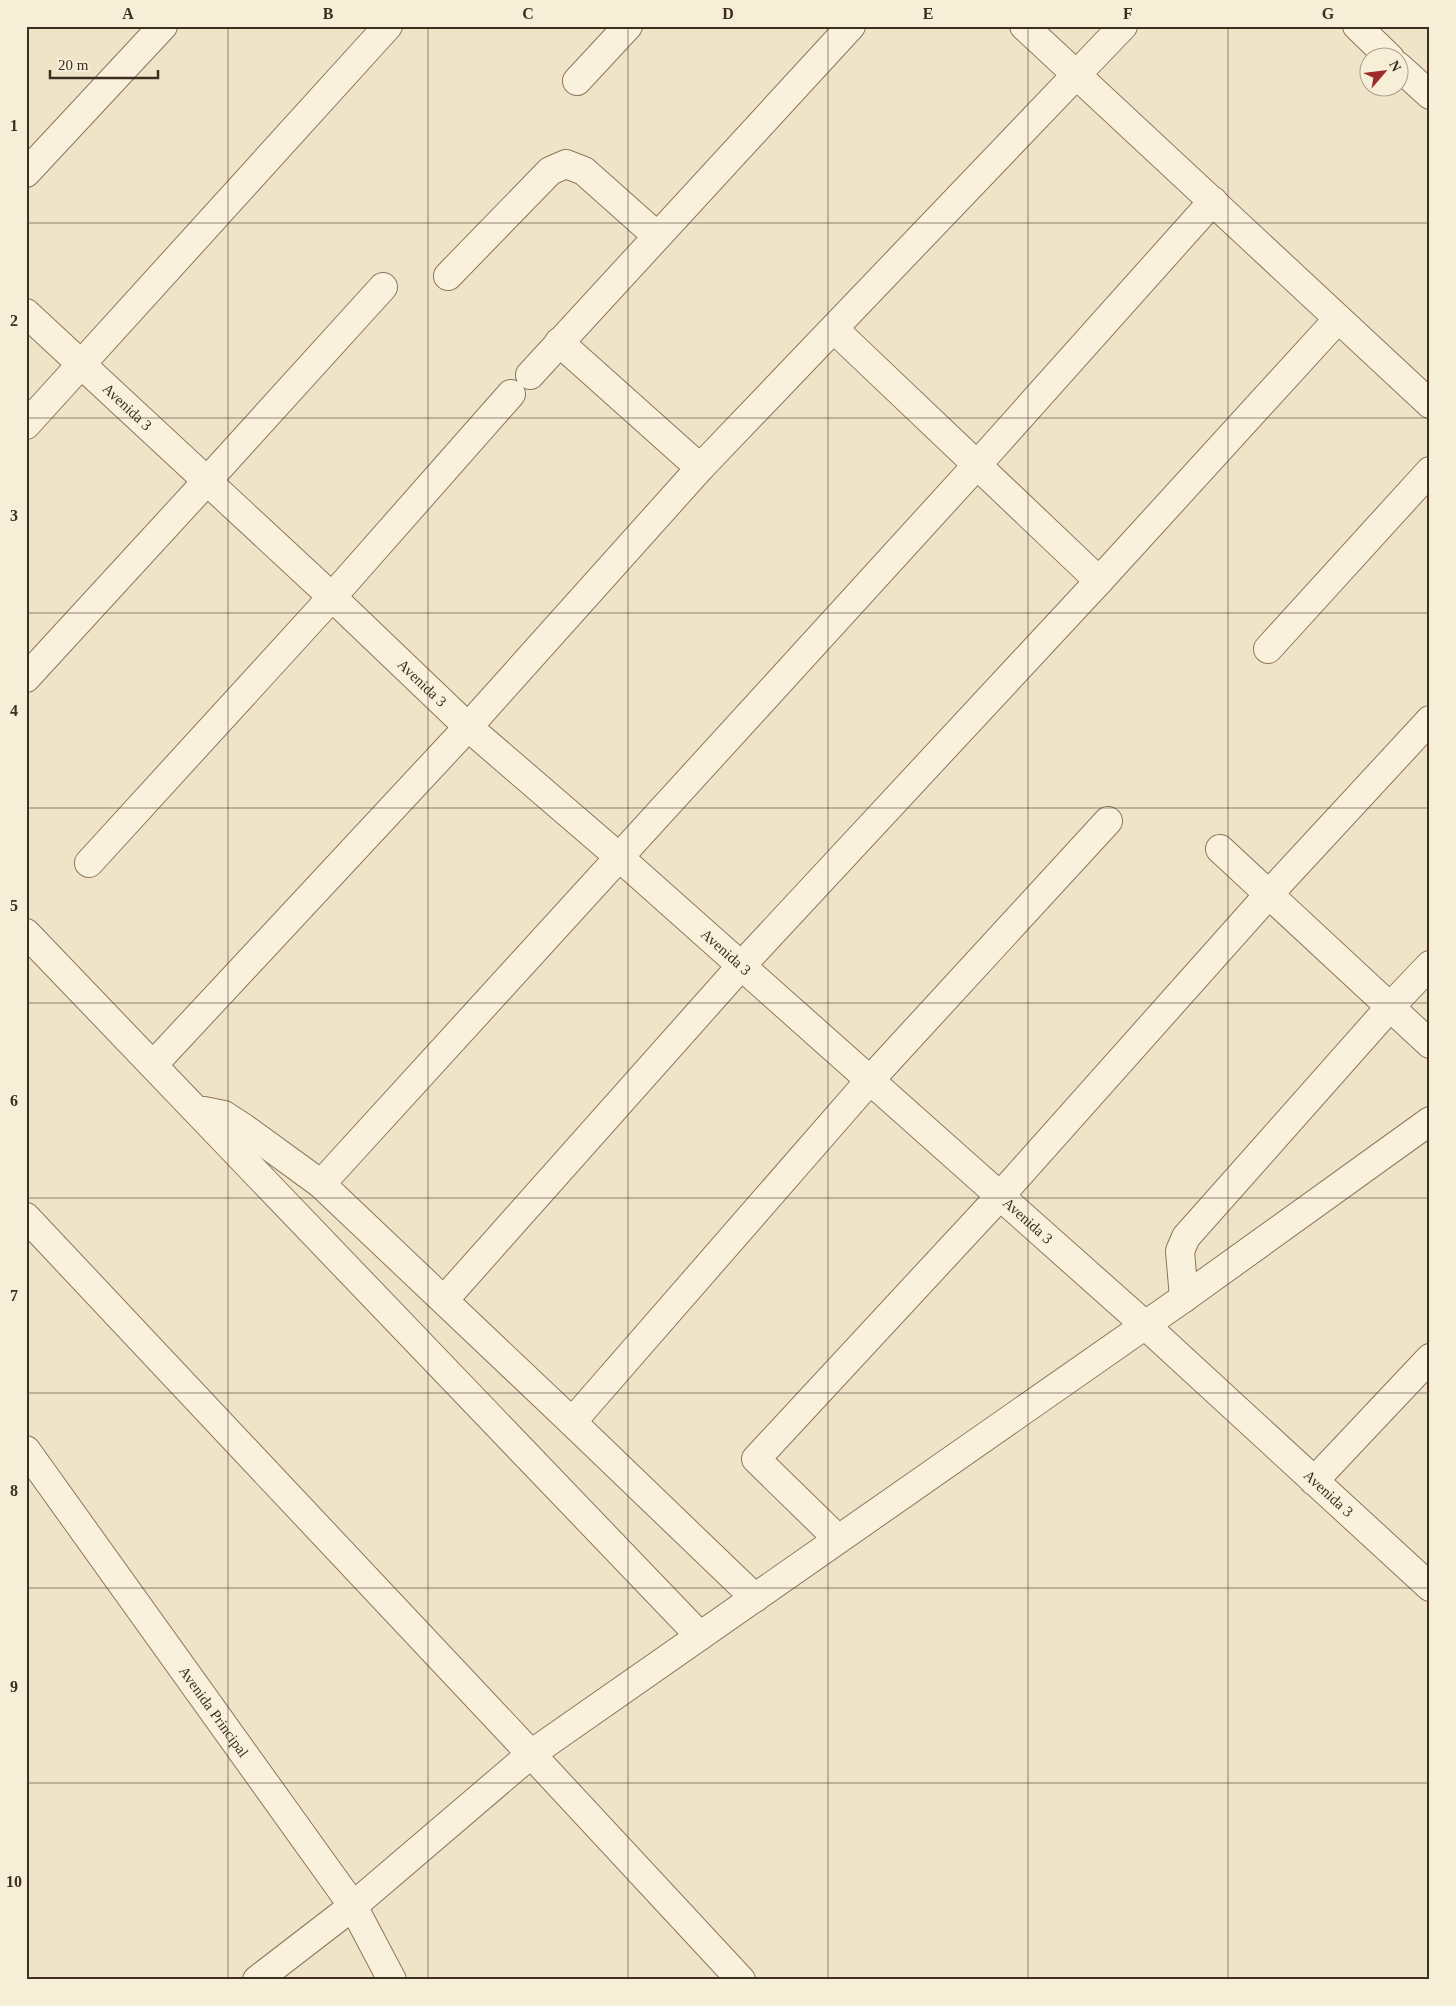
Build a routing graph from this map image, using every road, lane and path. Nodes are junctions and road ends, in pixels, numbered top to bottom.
1 (163, 26) edge
2 (628, 26) edge
3 (851, 26) edge
4 (1024, 26) edge
5 (1123, 26) edge
6 (389, 27) edge
7 (1370, 31) edge
8 (1383, 48) edge
9 (1078, 75) junction
10 (1408, 75) edge
11 (577, 81) dead end
12 (1430, 95) edge
13 (26, 172) edge
14 (1213, 201) junction
15 (657, 236) junction
16 (448, 276) dead end
17 (383, 287) dead end
18 (26, 313) edge
19 (1338, 319) junction
20 (834, 329) junction
21 (559, 342) junction
22 (81, 363) junction
23 (530, 375) dead end
24 (511, 394) dead end
25 (1430, 404) edge
26 (26, 425) edge
27 (977, 466) junction
28 (700, 468) junction
29 (1430, 470) edge
30 (208, 481) junction
31 (1099, 581) junction
32 (332, 598) junction
33 (1268, 649) dead end
34 (26, 678) edge
35 (1430, 720) edge
36 (468, 727) junction
37 (1108, 821) dead end
38 (1220, 849) dead end
39 (619, 857) junction
40 (89, 863) dead end
41 (1269, 894) junction
42 (26, 933) edge
43 (741, 966) junction
44 (1430, 966) edge
45 (1390, 1007) junction
46 (1430, 1044) edge
47 (154, 1064) junction
48 (870, 1080) junction
49 (198, 1110) junction
50 (1430, 1121) edge
51 (321, 1184) junction
52 (1000, 1196) junction
53 (26, 1217) edge
54 (1184, 1298) junction
55 (444, 1300) junction
56 (1146, 1325) junction
57 (1430, 1358) edge
58 (572, 1422) junction
59 (26, 1450) edge
60 (1314, 1481) junction
61 (838, 1539) junction
62 (1430, 1587) edge
63 (755, 1598) junction
64 (700, 1636) junction
65 (531, 1754) junction
66 (353, 1906) junction
67 (257, 1980) edge
68 (392, 1980) edge
69 (741, 1980) edge

1 - 13 street
2 - 11 street
3 - 15 street
4 - 9 street
5 - 9 street
6 - 22 street
7 - 8 street
9 - 14 street
9 - 20 street
10 - 12 street
14 - 19 street
14 - 27 street
15 - 16 street
15 - 21 street
17 - 30 street
18 - 22 street, Avenida 3
19 - 25 street
19 - 31 street
20 - 27 street
20 - 28 street
21 - 23 street
21 - 28 street
22 - 26 street
22 - 30 street, Avenida 3
24 - 32 street
27 - 31 street
27 - 39 street
28 - 36 street
29 - 33 street
30 - 32 street, Avenida 3
30 - 34 street
31 - 43 street
32 - 36 street, Avenida 3
32 - 40 street
35 - 41 street
36 - 39 street, Avenida 3
36 - 47 street
37 - 48 street
38 - 41 street
39 - 43 street, Avenida 3
39 - 51 street
41 - 45 street
41 - 52 street
42 - 47 street
43 - 48 street, Avenida 3
43 - 55 street
44 - 45 street
45 - 46 street
45 - 54 street
47 - 49 street
48 - 52 street, Avenida 3
48 - 58 street
49 - 51 street
49 - 64 street
50 - 54 street
51 - 55 street
52 - 56 street, Avenida 3
52 - 61 street
53 - 65 street
54 - 56 street
55 - 58 street
56 - 60 street, Avenida 3
56 - 61 street
57 - 60 street
58 - 63 street
59 - 66 street, Avenida Principal
60 - 62 street, Avenida 3
61 - 63 street
63 - 64 street
64 - 65 street
65 - 66 street
65 - 69 street
66 - 67 street
66 - 68 street, Avenida Principal

